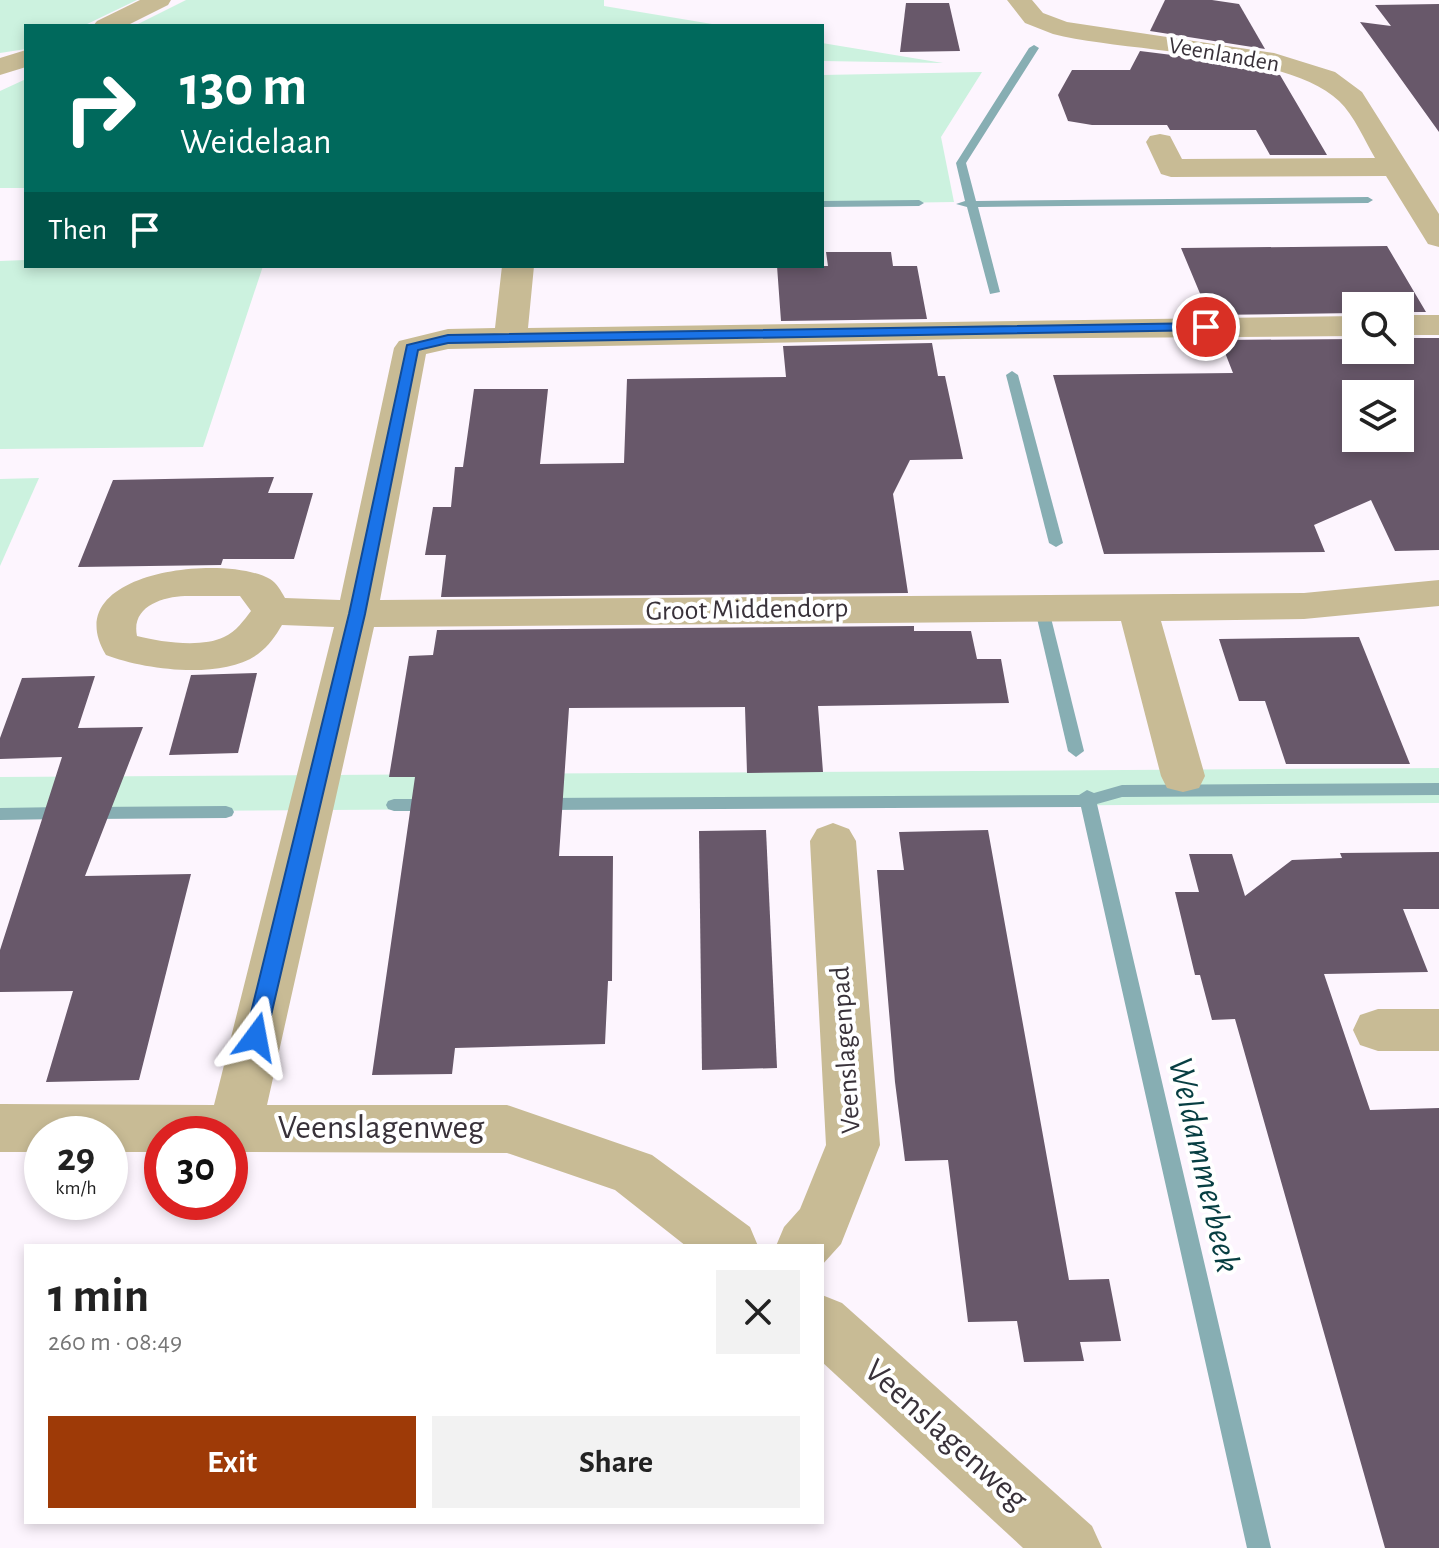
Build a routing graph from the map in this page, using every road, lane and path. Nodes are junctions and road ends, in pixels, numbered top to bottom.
1 (159, 0) edge
2 (1019, 0) edge
3 (110, 24) edge
4 (24, 59) edge
5 (0, 67) edge
6 (1160, 142) dead end
7 (1395, 167) junction
8 (1439, 238) edge
9 (518, 268) edge
10 (1414, 325) edge
11 (1439, 325) edge
12 (1342, 326) edge
13 (510, 339) junction
14 (1439, 593) edge
15 (1137, 606) junction
16 (271, 611) dead end
17 (357, 614) junction
18 (1183, 776) dead end
19 (833, 841) dead end
20 (1378, 1030) dead end
21 (1439, 1030) edge
22 (238, 1116) edge
23 (0, 1128) edge
24 (144, 1128) edge
25 (248, 1128) edge
26 (727, 1244) edge
27 (806, 1244) edge
28 (824, 1325) edge
29 (1070, 1548) edge

1 - 3 street
2 - 7 street, Veenlanden
4 - 5 street
6 - 7 street
7 - 8 street, Veenlanden
9 - 13 street
10 - 11 street
12 - 13 street
13 - 17 street
14 - 15 street, Groot Middendorp
15 - 17 street, Groot Middendorp
15 - 18 street
16 - 17 street, Groot Middendorp
17 - 22 street
19 - 27 street, Veenslagenpad
20 - 21 street
23 - 24 street, Veenslagenweg
25 - 26 street, Veenslagenweg
28 - 29 street, Veenslagenweg

